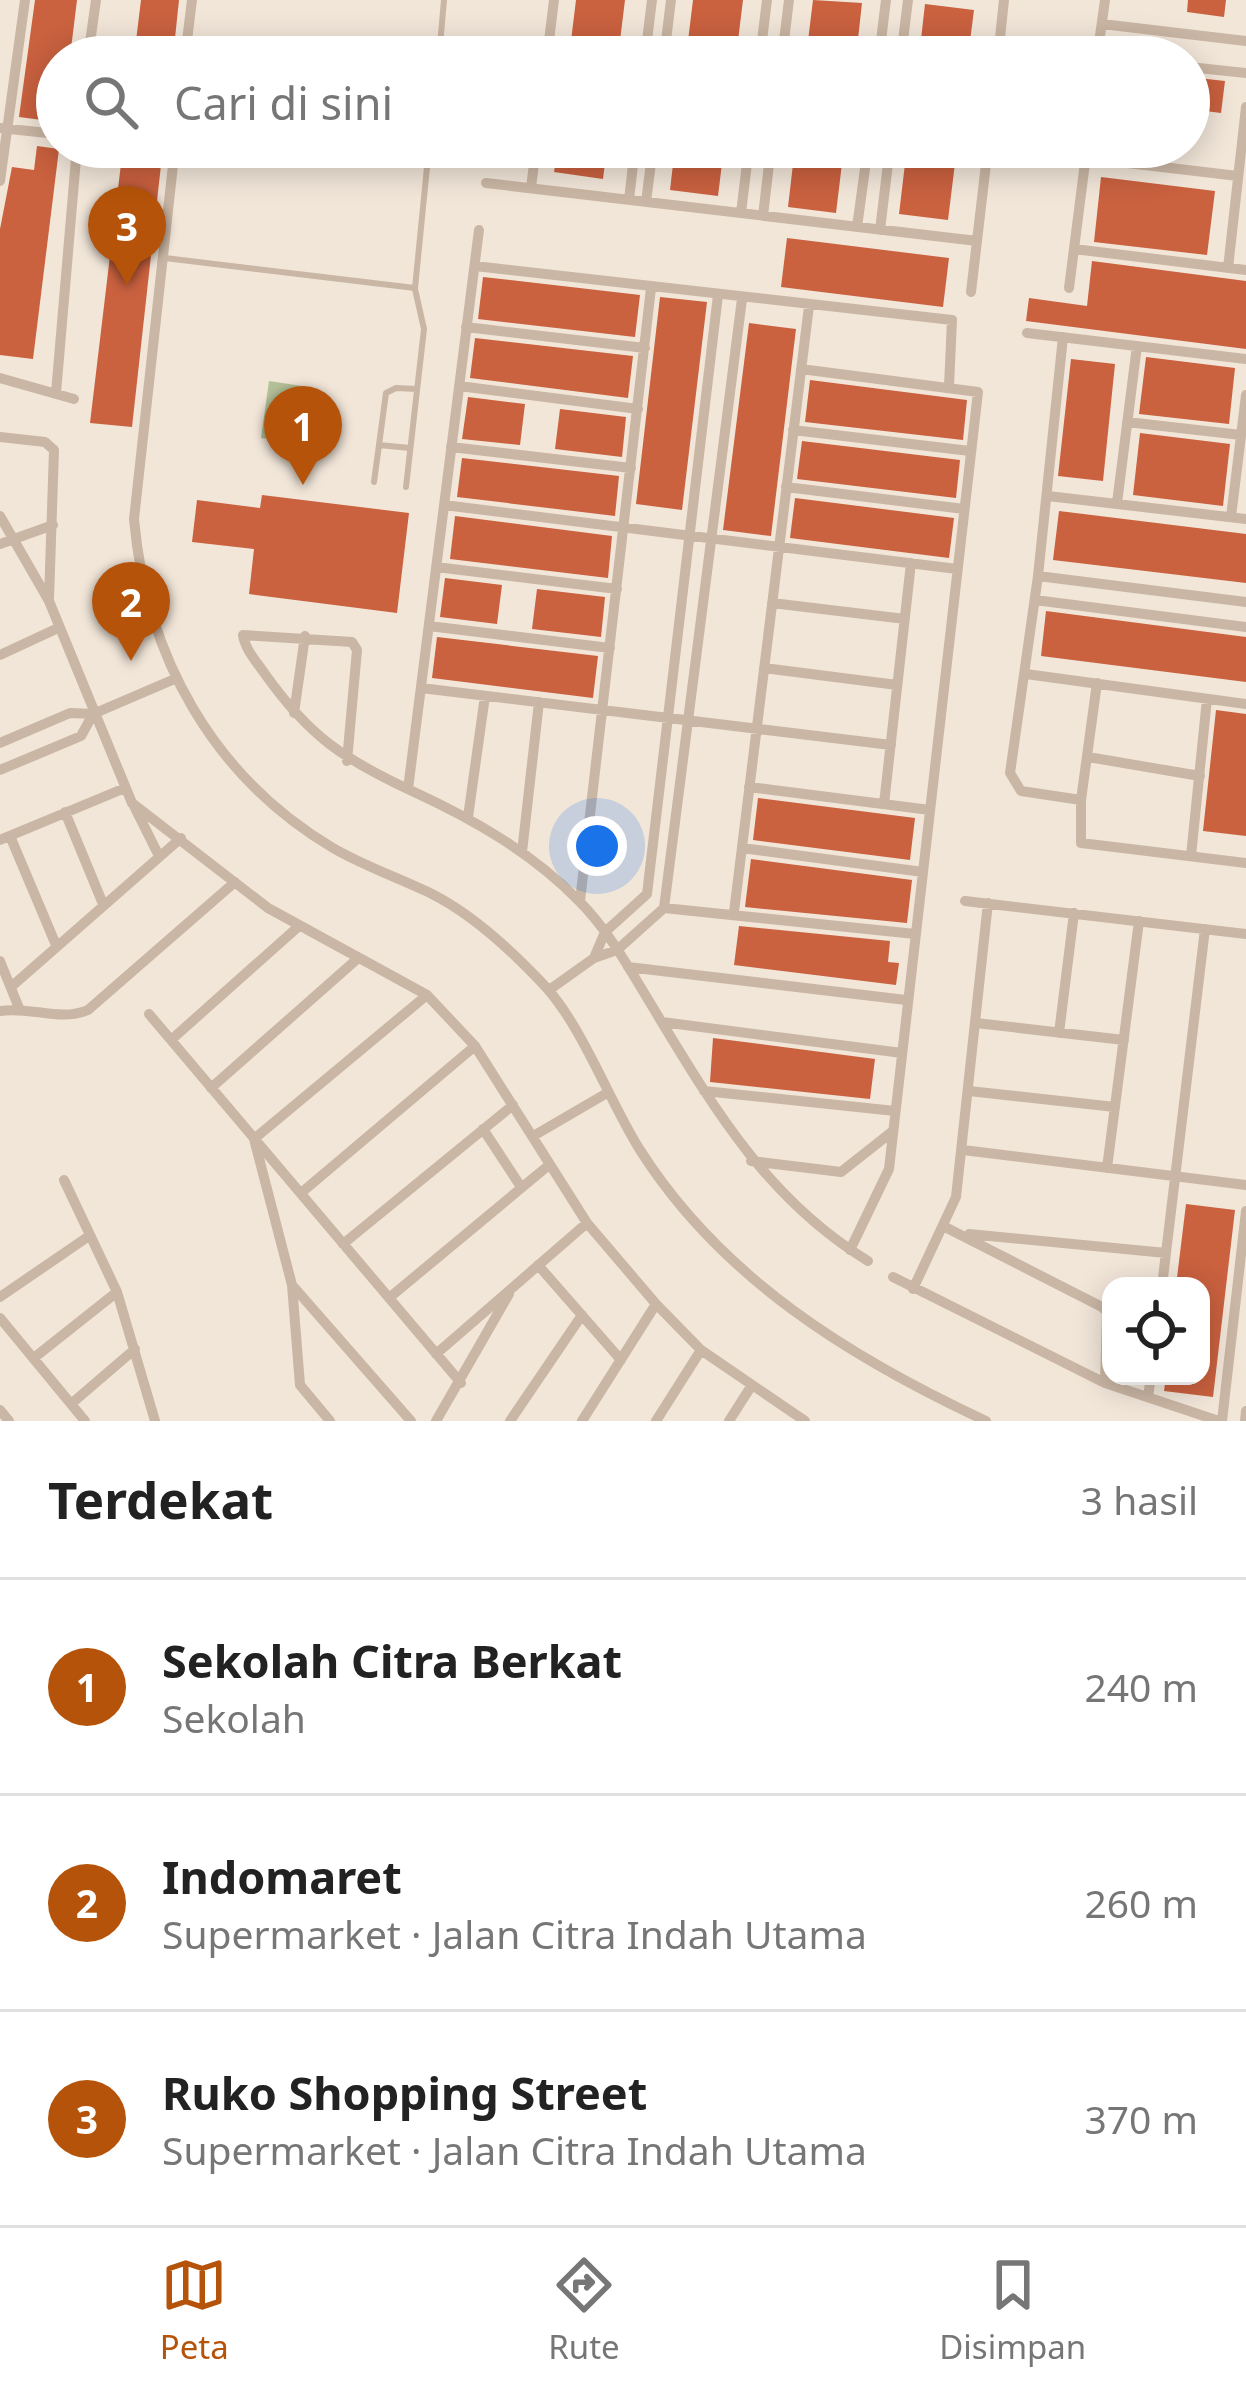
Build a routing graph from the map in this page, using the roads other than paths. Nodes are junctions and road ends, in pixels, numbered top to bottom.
1 (25, 0) edge
2 (96, 0) edge
3 (192, 0) edge
4 (444, 0) edge
5 (554, 0) edge
6 (652, 0) edge
7 (671, 0) edge
8 (766, 0) edge
9 (788, 0) edge
10 (886, 0) edge
11 (908, 0) edge
12 (1004, 0) edge
13 (1105, 0) edge
14 (1102, 24) junction
15 (91, 36) edge
16 (188, 36) edge
17 (441, 36) edge
18 (550, 36) edge
19 (648, 36) edge
20 (667, 36) edge
21 (762, 36) edge
22 (784, 36) edge
23 (882, 36) edge
24 (904, 36) edge
25 (1000, 36) edge
26 (1100, 36) edge
27 (1246, 40) edge
28 (1210, 70) edge
29 (1246, 74) edge
30 (1246, 107) edge
31 (4, 129) edge
32 (36, 132) edge
33 (75, 168) edge
34 (173, 168) edge
35 (427, 168) edge
36 (533, 168) edge
37 (633, 168) edge
38 (650, 168) edge
39 (746, 168) edge
40 (769, 168) edge
41 (865, 168) edge
42 (887, 168) edge
43 (986, 168) edge
44 (1084, 168) edge
45 (1187, 168) edge
46 (1238, 176) junction
47 (0, 181) edge
48 (486, 182) dead end
49 (531, 188) junction
50 (629, 200) junction
51 (646, 202) junction
52 (741, 213) junction
53 (763, 216) junction
54 (857, 227) junction
55 (479, 230) dead end
56 (880, 230) junction
57 (977, 241) junction
58 (1074, 249) junction
59 (162, 257) junction
60 (475, 266) junction
61 (1228, 268) junction
62 (1246, 270) edge
63 (415, 288) junction
64 (651, 288) junction
65 (1070, 288) dead end
66 (971, 292) dead end
67 (718, 295) junction
68 (742, 299) junction
69 (809, 306) junction
70 (466, 327) junction
71 (1027, 333) dead end
72 (1063, 337) junction
73 (1137, 346) junction
74 (645, 349) junction
75 (1246, 359) edge
76 (801, 369) junction
77 (0, 378) edge
78 (459, 386) junction
79 (949, 386) junction
80 (417, 389) junction
81 (56, 393) junction
82 (1246, 395) edge
83 (74, 399) dead end
84 (638, 409) junction
85 (1127, 422) junction
86 (794, 430) junction
87 (1241, 435) junction
88 (0, 436) edge
89 (379, 445) junction
90 (451, 447) junction
91 (410, 448) junction
92 (970, 451) junction
93 (631, 469) junction
94 (374, 482) dead end
95 (786, 487) junction
96 (406, 488) dead end
97 (1048, 496) junction
98 (1117, 503) junction
99 (444, 505) junction
100 (964, 509) junction
101 (0, 516) edge
102 (1231, 517) junction
103 (1246, 518) edge
104 (53, 525) junction
105 (624, 527) junction
106 (691, 536) junction
107 (17, 538) junction
108 (713, 539) junction
109 (0, 544) edge
110 (779, 547) junction
111 (911, 563) junction
112 (436, 566) junction
113 (957, 569) junction
114 (1038, 576) junction
115 (617, 589) junction
116 (1035, 600) junction
117 (49, 601) junction
118 (1246, 602) edge
119 (772, 603) junction
120 (905, 619) junction
121 (429, 626) junction
122 (1246, 627) edge
123 (56, 629) junction
124 (305, 636) junction
125 (610, 648) junction
126 (0, 655) edge
127 (764, 668) junction
128 (1026, 674) junction
129 (177, 679) junction
130 (1096, 683) junction
131 (898, 685) junction
132 (421, 688) junction
133 (485, 696) junction
134 (1207, 700) junction
135 (539, 702) junction
136 (1246, 704) edge
137 (602, 710) junction
138 (294, 713) junction
139 (93, 714) junction
140 (670, 718) junction
141 (691, 721) junction
142 (757, 729) junction
143 (0, 743) edge
144 (891, 745) junction
145 (1088, 758) junction
146 (347, 761) junction
147 (0, 770) edge
148 (1200, 776) junction
149 (125, 788) junction
150 (749, 788) junction
151 (408, 789) junction
152 (1081, 800) junction
153 (132, 803) junction
154 (884, 805) junction
155 (930, 810) junction
156 (65, 812) junction
157 (468, 817) junction
158 (5, 838) edge
159 (181, 838) junction
160 (742, 848) junction
161 (522, 851) junction
162 (159, 856) junction
163 (1192, 856) junction
164 (1246, 863) edge
165 (922, 872) junction
166 (235, 882) junction
167 (580, 901) junction
168 (965, 902) dead end
169 (988, 903) junction
170 (104, 904) junction
171 (664, 908) junction
172 (734, 912) junction
173 (1074, 913) junction
174 (1139, 921) junction
175 (299, 926) junction
176 (1205, 929) junction
177 (605, 932) junction
178 (916, 934) junction
179 (1246, 934) edge
180 (56, 945) junction
181 (617, 950) junction
182 (594, 958) junction
183 (356, 960) junction
184 (0, 961) edge
185 (628, 967) junction
186 (11, 987) junction
187 (549, 990) junction
188 (428, 995) junction
189 (906, 1000) junction
190 (19, 1008) junction
191 (0, 1011) edge
192 (149, 1014) dead end
193 (662, 1022) junction
194 (976, 1023) junction
195 (1059, 1033) junction
196 (171, 1040) junction
197 (1124, 1040) junction
198 (475, 1046) junction
199 (902, 1053) junction
200 (211, 1088) junction
201 (704, 1091) junction
202 (969, 1091) junction
203 (607, 1093) junction
204 (513, 1105) junction
205 (1115, 1107) junction
206 (896, 1112) junction
207 (483, 1129) junction
208 (893, 1131) junction
209 (535, 1136) junction
210 (254, 1138) junction
211 (963, 1150) junction
212 (752, 1161) junction
213 (549, 1165) junction
214 (1107, 1168) junction
215 (1175, 1176) junction
216 (64, 1180) dead end
217 (1246, 1185) edge
218 (521, 1187) junction
219 (301, 1193) junction
220 (1246, 1210) edge
221 (587, 1223) junction
222 (945, 1227) junction
223 (959, 1233) junction
224 (89, 1236) junction
225 (344, 1244) junction
226 (850, 1250) junction
227 (1166, 1253) junction
228 (868, 1261) dead end
229 (538, 1265) junction
230 (893, 1277) dead end
231 (1163, 1277) edge
232 (292, 1285) junction
233 (512, 1288) junction
234 (913, 1289) junction
235 (116, 1292) junction
236 (0, 1297) edge
237 (389, 1298) junction
238 (656, 1304) junction
239 (1102, 1309) edge
240 (581, 1315) junction
241 (0, 1318) edge
242 (135, 1349) junction
243 (701, 1350) junction
244 (436, 1354) junction
245 (35, 1357) junction
246 (621, 1360) junction
247 (461, 1382) junction
248 (1102, 1382) edge
249 (1111, 1385) edge
250 (1150, 1385) edge
251 (750, 1388) junction
252 (1148, 1397) junction
253 (71, 1404) junction
254 (0, 1410) edge
255 (1246, 1411) edge
256 (802, 1420) edge
257 (9, 1421) edge
258 (85, 1421) edge
259 (155, 1421) edge
260 (330, 1421) edge
261 (411, 1421) edge
262 (436, 1421) edge
263 (510, 1421) edge
264 (582, 1421) edge
265 (656, 1421) edge
266 (729, 1421) edge
267 (986, 1421) edge
268 (1220, 1421) edge
269 (1245, 1421) edge

1 - 31 street
2 - 15 street
3 - 16 street
4 - 17 lane
5 - 18 street
6 - 19 street
7 - 20 street
8 - 21 street
9 - 22 street
10 - 23 street
11 - 24 street
12 - 25 street
13 - 14 street
14 - 26 street
14 - 27 street
28 - 29 street
30 - 46 street
31 - 32 street
31 - 47 street
33 - 81 street
34 - 59 street
35 - 63 lane
36 - 49 street
37 - 50 street
38 - 51 street
39 - 52 street
40 - 53 street
41 - 54 street
42 - 56 street
43 - 57 street
44 - 58 street
45 - 46 street
46 - 61 street
48 - 49 street
49 - 50 street
50 - 51 street
51 - 52 street
52 - 53 street
53 - 54 street
54 - 56 street
55 - 60 street
56 - 57 street
57 - 66 street
58 - 61 street
58 - 65 street
59 - 63 lane
59 - 129 street
60 - 64 street
60 - 70 street
61 - 62 street
63 - 80 lane
64 - 67 street
64 - 74 street
67 - 68 street
67 - 106 street
68 - 69 street
68 - 108 street
69 - 76 street
69 - 79 street
70 - 74 street
70 - 78 street
71 - 72 street
72 - 73 street
72 - 97 street
73 - 75 street
73 - 85 street
74 - 84 street
76 - 79 street
76 - 86 street
77 - 81 street
78 - 84 street
78 - 90 street
79 - 92 street
80 - 89 lane
80 - 91 lane
81 - 83 street
82 - 87 street
84 - 93 street
85 - 87 street
85 - 98 street
86 - 92 street
86 - 95 street
87 - 102 street
88 - 104 street
89 - 91 lane
89 - 94 lane
90 - 93 street
90 - 99 street
91 - 96 lane
92 - 100 street
93 - 105 street
95 - 100 street
95 - 110 street
97 - 98 street
97 - 114 street
98 - 102 street
99 - 105 street
99 - 112 street
100 - 113 street
101 - 107 street
102 - 103 street
104 - 107 street
104 - 117 street
105 - 106 street
105 - 115 street
106 - 108 street
106 - 140 street
107 - 109 street
107 - 117 street
108 - 110 street
108 - 141 street
110 - 111 street
110 - 119 street
111 - 113 street
111 - 120 street
112 - 115 street
112 - 121 street
113 - 155 street
114 - 116 street
114 - 118 street
115 - 125 street
116 - 122 street
116 - 128 street
117 - 123 street
119 - 120 street
119 - 127 street
120 - 131 street
121 - 125 street
121 - 132 street
123 - 126 street
123 - 139 street
124 - 138 street
124 - 138 street
124 - 146 street
125 - 137 street
127 - 131 street
127 - 142 street
128 - 130 street
128 - 152 street
129 - 139 street
129 - 187 street
130 - 134 street
130 - 145 street
131 - 144 street
132 - 133 street
132 - 151 street
133 - 135 street
133 - 157 street
134 - 136 street
134 - 148 street
135 - 137 street
135 - 161 street
137 - 140 street
137 - 167 street
138 - 146 street
139 - 143 street
139 - 147 street
139 - 149 street
140 - 141 street
140 - 177 street
141 - 142 street
141 - 171 street
142 - 144 street
142 - 150 street
144 - 154 street
145 - 148 street
145 - 152 street
146 - 151 street
148 - 163 street
149 - 153 street
149 - 156 street
150 - 154 street
150 - 160 street
151 - 157 street
152 - 163 street
153 - 159 street
153 - 162 street
154 - 155 street
155 - 165 street
156 - 158 street
156 - 170 street
157 - 161 street
158 - 180 street
159 - 162 street
159 - 166 street
160 - 165 street
160 - 172 street
161 - 167 street
162 - 170 street
163 - 164 street
165 - 178 street
166 - 175 street
166 - 190 street
167 - 177 street
168 - 169 street
169 - 173 street
169 - 194 street
170 - 180 street
171 - 172 street
171 - 181 street
172 - 178 street
173 - 174 street
173 - 195 street
174 - 176 street
174 - 197 street
175 - 183 street
175 - 196 street
176 - 179 street
176 - 215 street
177 - 181 street
177 - 182 street
178 - 189 street
180 - 186 street
181 - 182 street
181 - 185 street
182 - 187 street
183 - 188 street
183 - 200 street
184 - 186 street
185 - 189 street
185 - 193 street
186 - 190 street
187 - 203 street
188 - 198 street
188 - 210 street
189 - 199 street
190 - 191 street
192 - 196 street
193 - 199 street
193 - 201 street
194 - 195 street
194 - 202 street
195 - 197 street
196 - 200 street
197 - 205 street
198 - 204 street
198 - 219 street
199 - 206 street
200 - 210 street
201 - 206 street
201 - 212 street
202 - 205 street
202 - 211 street
203 - 209 street
203 - 267 street
204 - 207 street
204 - 209 street
205 - 214 street
206 - 208 street
207 - 218 street
207 - 225 street
208 - 212 street
208 - 226 street
209 - 213 street
210 - 219 street
210 - 232 street
211 - 214 street
211 - 222 street
212 - 226 street
213 - 218 street
213 - 221 street
214 - 215 street
215 - 217 street
215 - 227 street
216 - 224 street
218 - 237 street
219 - 225 street
220 - 268 street
221 - 229 street
221 - 238 street
222 - 223 street
222 - 234 street
223 - 227 street
223 - 239 street
224 - 235 street
224 - 236 street
225 - 237 street
226 - 228 street
227 - 231 street
229 - 233 street
229 - 240 street
230 - 234 street
232 - 260 street
232 - 261 street
233 - 244 street
233 - 247 street
234 - 248 street
235 - 242 street
235 - 245 street
237 - 244 street
238 - 243 street
238 - 246 street
240 - 246 street
240 - 263 street
241 - 245 street
242 - 253 street
242 - 259 street
243 - 251 street
243 - 265 street
244 - 247 street
245 - 253 street
246 - 264 street
247 - 262 street
249 - 252 street
250 - 252 street
251 - 256 street
251 - 266 street
252 - 268 street
253 - 258 street
254 - 257 street
255 - 269 street

